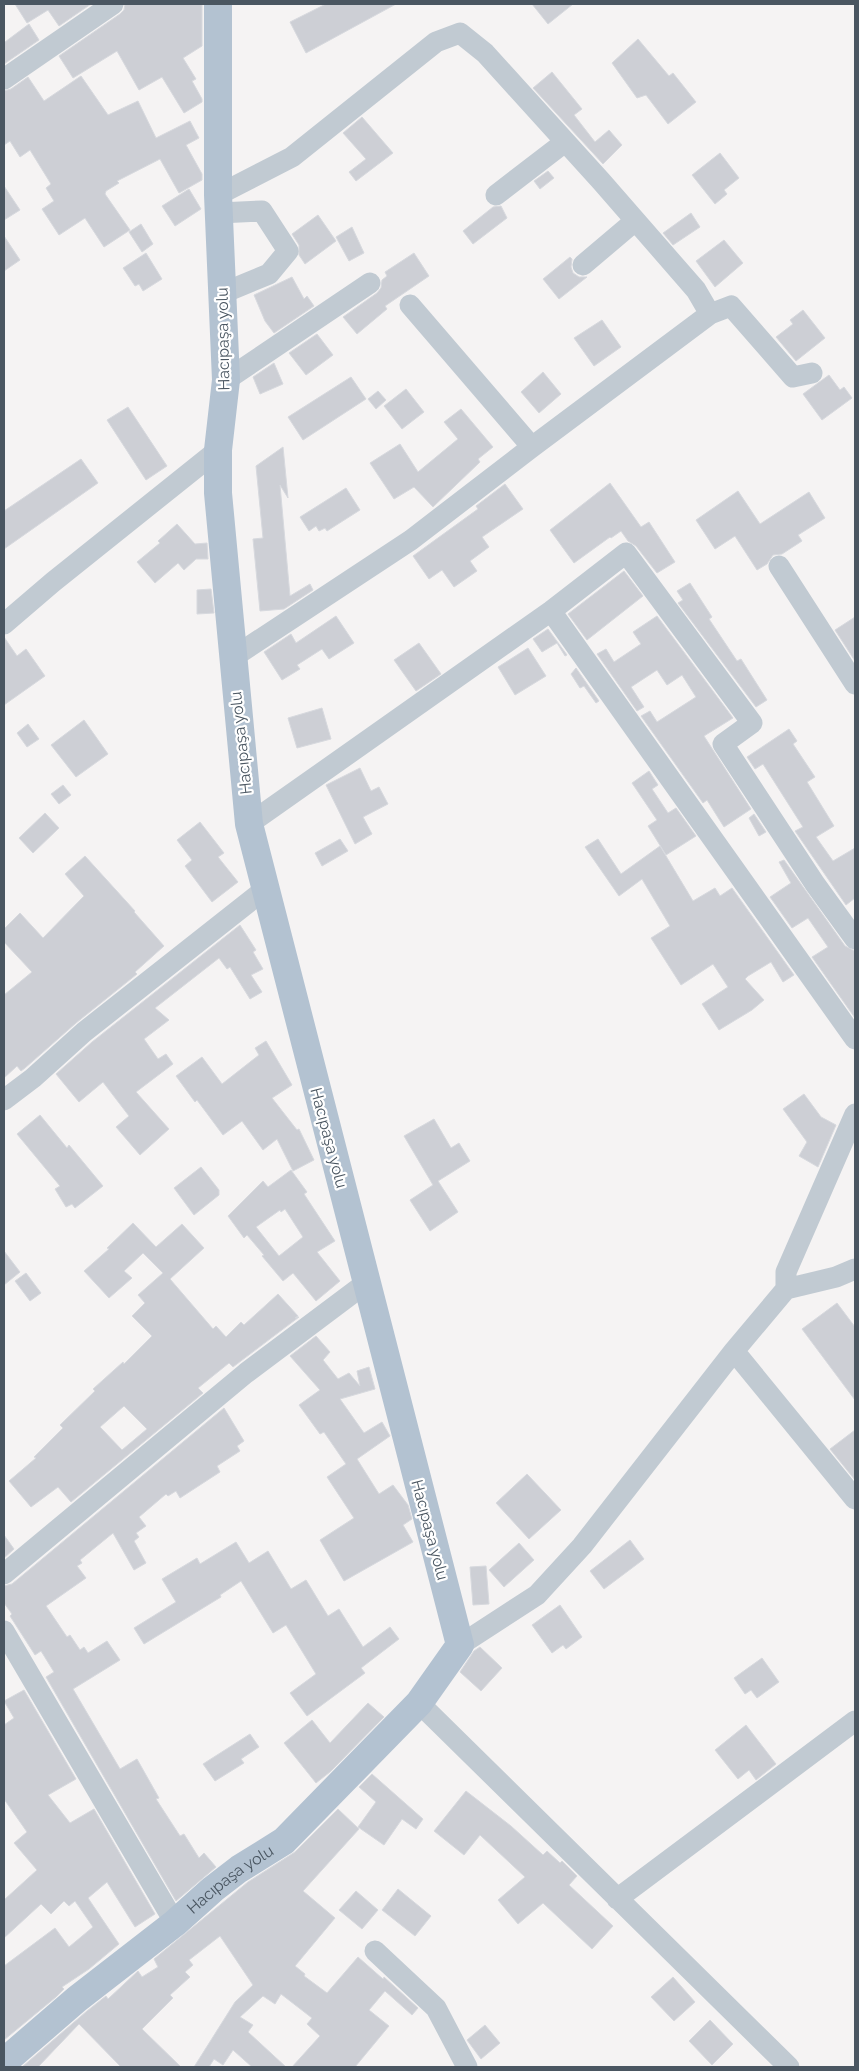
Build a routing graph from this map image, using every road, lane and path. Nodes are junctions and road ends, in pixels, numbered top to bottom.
1 (113, 4) edge
2 (218, 4) edge
3 (4, 79) edge
4 (565, 142) junction
5 (496, 195) dead end
6 (218, 204) junction
7 (635, 221) junction
8 (582, 266) dead end
9 (370, 284) dead end
10 (223, 293) junction
11 (410, 305) dead end
12 (710, 314) junction
13 (812, 372) dead end
14 (226, 380) junction
15 (532, 447) junction
16 (218, 450) junction
17 (779, 566) dead end
18 (551, 611) junction
19 (4, 624) edge
20 (232, 658) junction
21 (855, 684) edge
22 (248, 824) junction
23 (264, 890) junction
24 (855, 939) edge
25 (855, 1039) edge
26 (4, 1100) edge
27 (855, 1114) edge
28 (855, 1269) edge
29 (366, 1282) junction
30 (786, 1289) junction
31 (734, 1351) junction
32 (855, 1499) edge
33 (4, 1574) edge
34 (4, 1631) edge
35 (460, 1645) junction
36 (419, 1703) junction
37 (855, 1721) edge
38 (617, 1899) junction
39 (175, 1923) junction
40 (375, 1951) dead end
41 (4, 2062) edge
42 (467, 2067) edge
43 (789, 2067) edge

1 - 3 street
2 - 6 main road, Hacıpaşa yolu
4 - 5 street
4 - 6 street
4 - 7 street
6 - 10 main road, Hacıpaşa yolu
6 - 10 street
7 - 8 street
7 - 12 street
9 - 14 street
10 - 14 main road, Hacıpaşa yolu
11 - 15 street
12 - 13 street
12 - 15 street
14 - 16 main road, Hacıpaşa yolu
15 - 20 street
16 - 19 street
16 - 20 main road, Hacıpaşa yolu
17 - 21 street
18 - 22 street
18 - 24 street
18 - 25 street
20 - 22 main road, Hacıpaşa yolu
22 - 23 main road, Hacıpaşa yolu
23 - 26 street
23 - 29 main road, Hacıpaşa yolu
27 - 30 street
28 - 30 street
29 - 33 street
29 - 35 main road, Hacıpaşa yolu
30 - 31 street
31 - 32 street
31 - 35 street
34 - 39 street
35 - 36 main road, Hacıpaşa yolu
36 - 38 street
36 - 39 main road, Hacıpaşa yolu
37 - 38 street
38 - 43 street
39 - 41 main road, Hacıpaşa yolu
40 - 42 street

